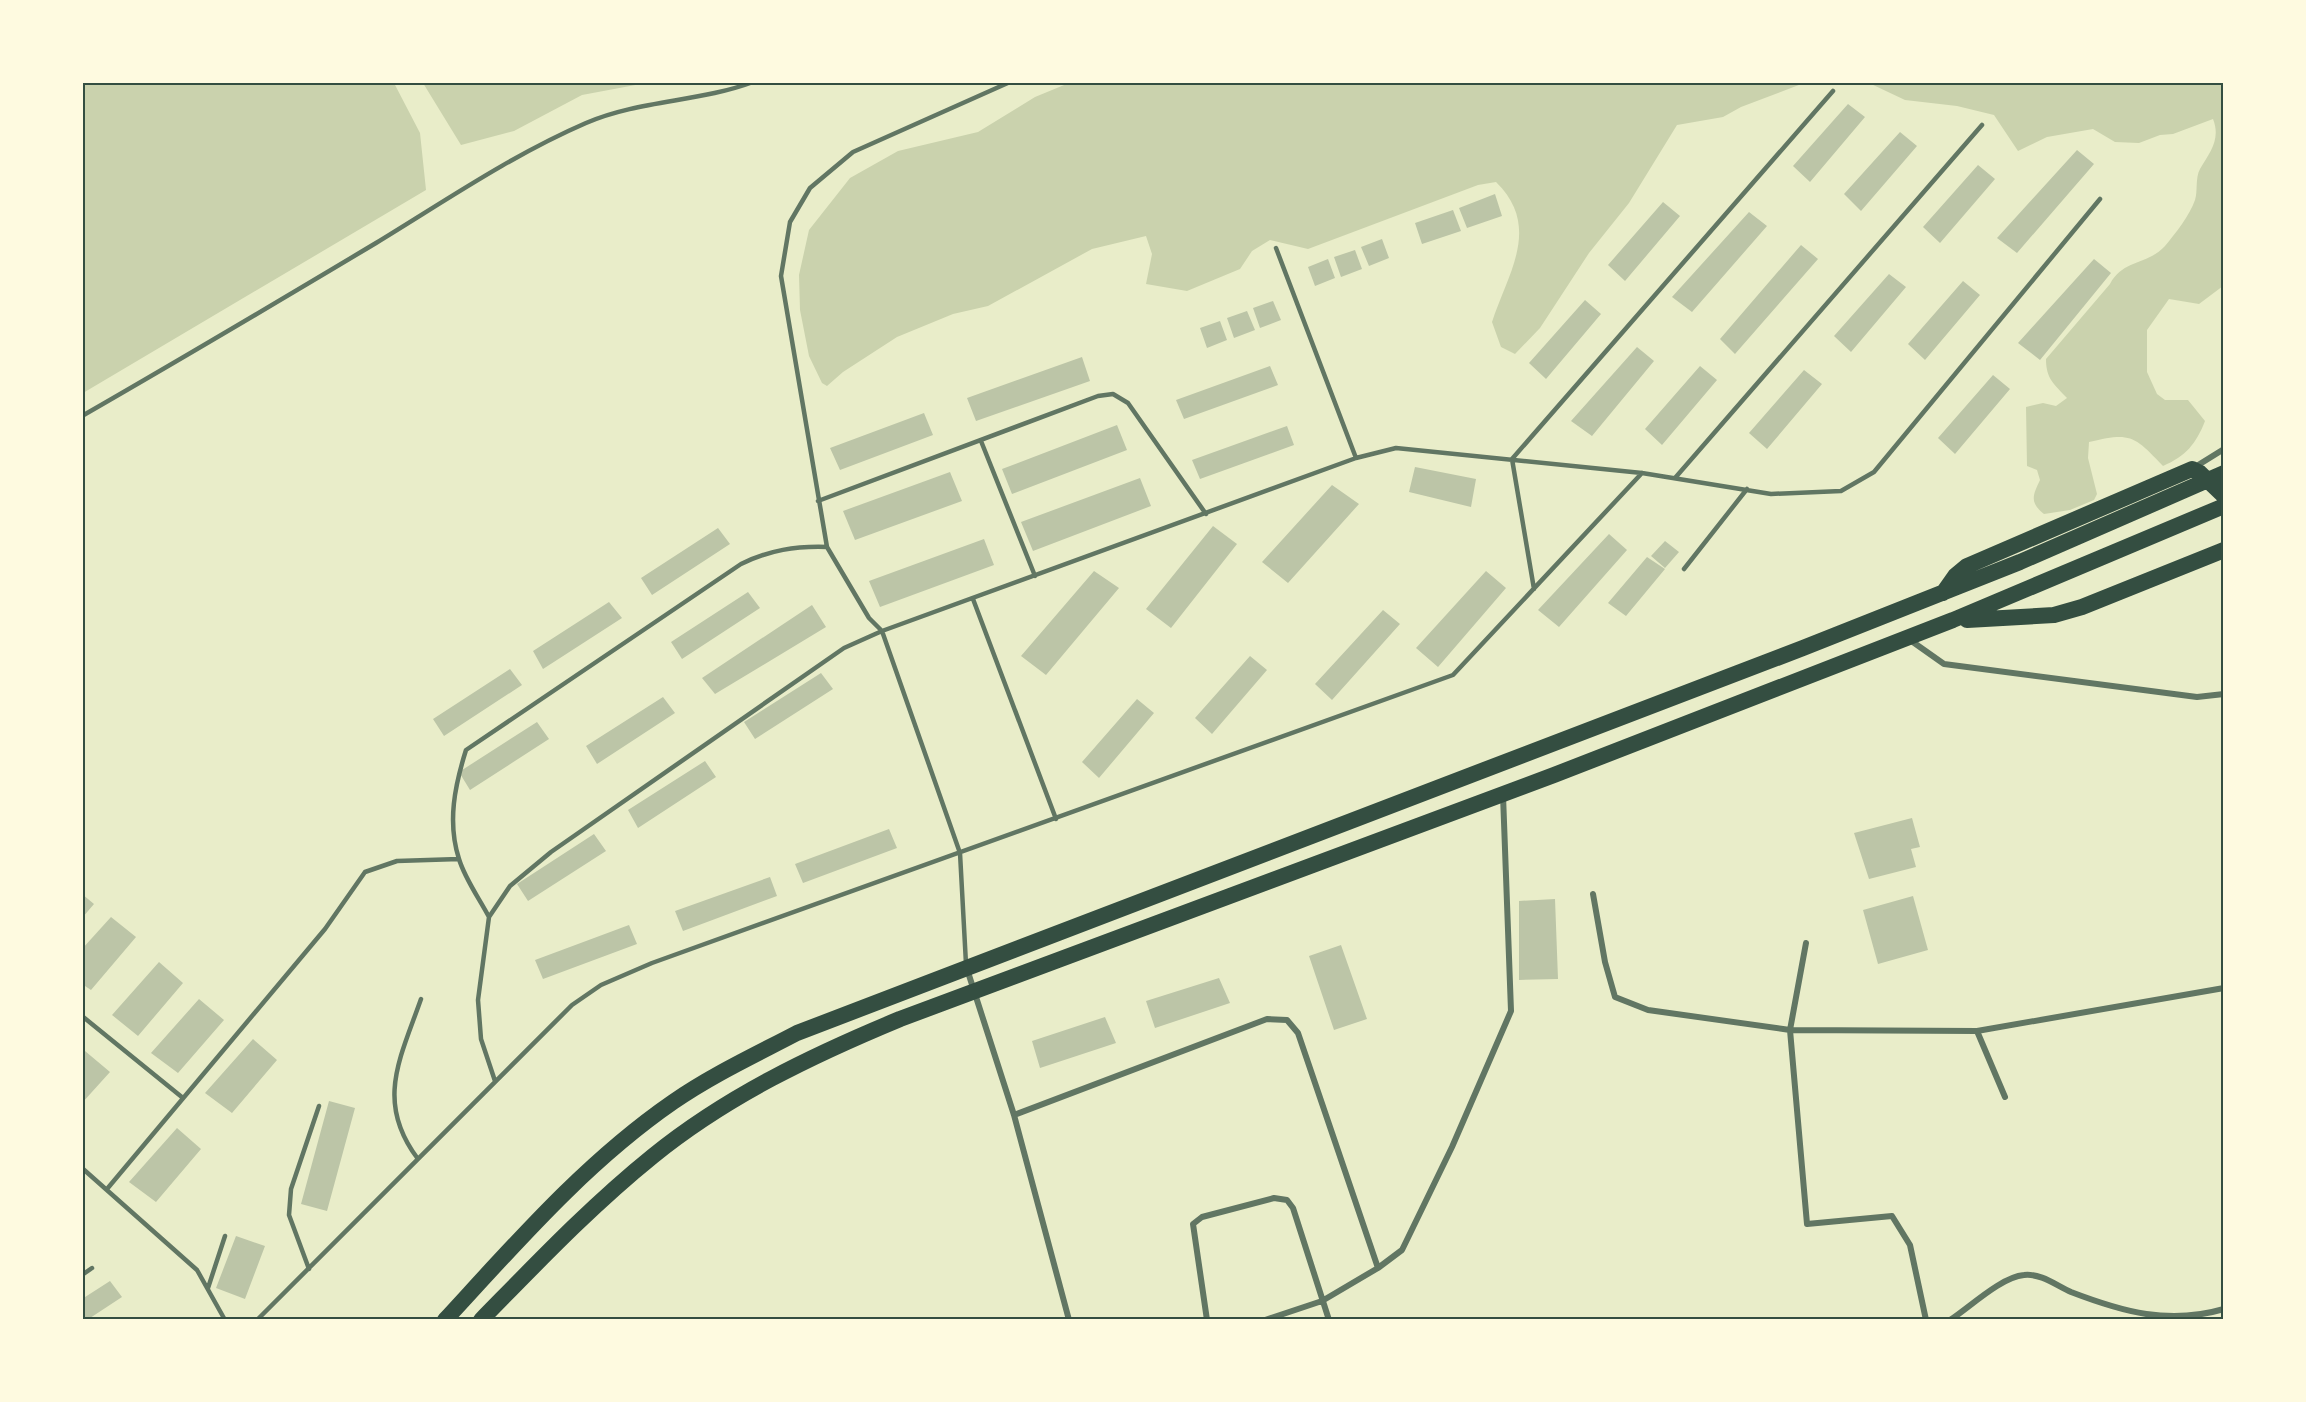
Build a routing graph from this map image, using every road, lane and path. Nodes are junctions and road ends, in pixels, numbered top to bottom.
1 (753, 82) edge
2 (1010, 82) edge
3 (1833, 91) dead end
4 (1982, 125) dead end
5 (2100, 199) dead end
6 (1276, 248) dead end
7 (82, 416) edge
8 (981, 441) junction
9 (2223, 448) edge
10 (1356, 459) junction
11 (1512, 459) junction
12 (2196, 471) junction
13 (1642, 472) junction
14 (2223, 473) edge
15 (1676, 478) junction
16 (1747, 489) junction
17 (2223, 496) edge
18 (818, 501) junction
19 (2223, 506) edge
20 (1206, 514) junction
21 (827, 548) junction
22 (2223, 550) edge
23 (1684, 569) dead end
24 (1035, 576) junction
25 (1534, 589) junction
26 (1942, 593) junction
27 (973, 599) junction
28 (1953, 620) junction
29 (882, 631) junction
30 (1907, 638) junction
31 (2223, 694) edge
32 (1503, 794) junction
33 (1056, 819) junction
34 (960, 853) junction
35 (459, 859) junction
36 (1593, 894) dead end
37 (489, 916) junction
38 (1806, 943) dead end
39 (966, 967) junction
40 (2223, 988) edge
41 (974, 991) junction
42 (421, 999) dead end
43 (82, 1016) edge
44 (1790, 1030) junction
45 (1977, 1031) junction
46 (495, 1081) junction
47 (2006, 1096) dead end
48 (183, 1098) junction
49 (319, 1106) dead end
50 (1014, 1114) junction
51 (418, 1159) junction
52 (82, 1168) edge
53 (106, 1189) junction
54 (225, 1236) dead end
55 (92, 1268) dead end
56 (1378, 1268) junction
57 (309, 1269) junction
58 (82, 1275) edge
59 (208, 1288) junction
60 (1322, 1301) junction
61 (2223, 1309) edge
62 (225, 1320) edge
63 (257, 1320) edge
64 (445, 1320) edge
65 (481, 1320) edge
66 (1069, 1320) edge
67 (1207, 1320) edge
68 (1265, 1320) edge
69 (1329, 1320) edge
70 (1926, 1320) edge
71 (1950, 1320) edge

1 - 7 lane
2 - 18 lane
3 - 11 lane
4 - 15 lane
5 - 16 lane
6 - 10 lane
8 - 18 lane
8 - 20 lane
8 - 24 lane
9 - 12 street
10 - 11 lane
10 - 20 lane
11 - 13 lane
11 - 25 lane
12 - 17 highway
12 - 26 highway
13 - 15 lane
13 - 25 lane
14 - 26 highway
15 - 16 lane
16 - 23 lane
18 - 21 lane
19 - 28 highway
20 - 24 lane
21 - 29 lane
21 - 35 lane
22 - 28 highway
24 - 27 lane
25 - 33 lane
26 - 39 highway
27 - 29 lane
27 - 33 lane
28 - 30 highway
29 - 34 lane
29 - 37 lane
30 - 31 street
30 - 32 highway
32 - 41 highway
32 - 56 street
33 - 34 lane
34 - 39 lane
34 - 46 lane
35 - 37 lane
35 - 48 lane
36 - 44 street
37 - 46 lane
38 - 44 street
39 - 41 street
39 - 64 highway
40 - 45 street
41 - 50 street
41 - 65 highway
42 - 51 lane
43 - 48 lane
44 - 45 street
44 - 70 street
45 - 47 street
46 - 51 lane
48 - 53 lane
49 - 57 lane
50 - 56 street
50 - 66 street
51 - 57 lane
52 - 53 lane
53 - 59 lane
54 - 59 lane
55 - 58 lane
56 - 60 street
57 - 63 lane
59 - 62 lane
60 - 67 street
60 - 68 street
60 - 69 street
61 - 71 street

